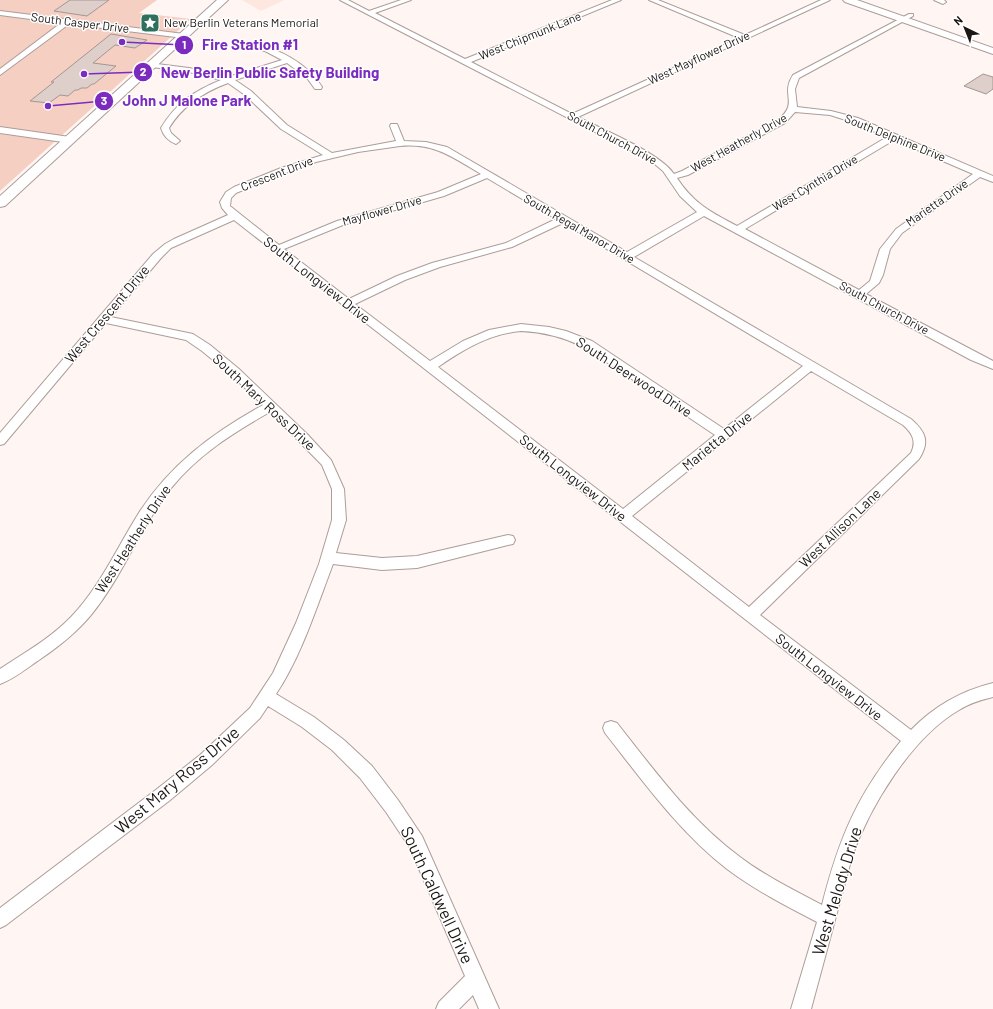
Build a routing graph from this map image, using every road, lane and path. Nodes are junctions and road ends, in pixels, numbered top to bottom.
1 (223, 0) edge
2 (342, 0) edge
3 (408, 0) edge
4 (618, 0) edge
5 (652, 0) edge
6 (827, 0) edge
7 (848, 0) edge
8 (870, 0) edge
9 (367, 3) dead end
10 (359, 8) junction
11 (0, 13) edge
12 (369, 13) junction
13 (906, 17) junction
14 (68, 22) junction
15 (184, 36) junction
16 (744, 37) junction
17 (993, 43) edge
18 (250, 45) dead end
19 (993, 51) edge
20 (286, 61) junction
21 (156, 62) junction
22 (465, 62) junction
23 (0, 73) edge
24 (230, 80) junction
25 (318, 87) dead end
26 (793, 109) junction
27 (571, 117) junction
28 (394, 126) dead end
29 (0, 130) edge
30 (894, 136) junction
31 (70, 140) junction
32 (176, 142) dead end
33 (401, 143) junction
34 (329, 155) junction
35 (980, 173) junction
36 (487, 175) junction
37 (672, 177) junction
38 (993, 179) edge
39 (0, 203) edge
40 (704, 212) junction
41 (235, 216) junction
42 (563, 220) junction
43 (737, 230) junction
44 (277, 248) junction
45 (626, 257) junction
46 (859, 295) junction
47 (348, 303) junction
48 (103, 319) junction
49 (811, 365) junction
50 (993, 365) edge
51 (430, 367) junction
52 (270, 406) junction
53 (724, 435) junction
54 (919, 436) joint
55 (0, 441) edge
56 (622, 517) junction
57 (508, 540) dead end
58 (328, 558) junction
59 (750, 616) junction
60 (0, 677) edge
61 (993, 690) edge
62 (266, 696) junction
63 (611, 728) dead end
64 (912, 740) junction
65 (827, 917) junction
66 (0, 919) edge
67 (476, 978) junction
68 (446, 1009) edge
69 (489, 1009) edge
70 (802, 1009) edge

1 - 15 main road
2 - 10 street, South Church Drive
3 - 12 street
4 - 22 street, West Chipmunk Lane
5 - 16 street
6 - 16 street, West Mayflower Drive
7 - 13 main road
8 - 13 main road
9 - 10 street
10 - 12 street, South Church Drive
11 - 14 street, South Casper Drive
12 - 22 street, South Church Drive
13 - 17 main road
13 - 19 main road
13 - 26 street, West Heatherly Drive
14 - 15 street, South Casper Drive
14 - 23 street
15 - 21 main road
16 - 27 street, West Mayflower Drive
18 - 20 street
20 - 24 street
20 - 25 street
21 - 24 street
21 - 31 main road
22 - 27 street, South Church Drive
24 - 32 street
24 - 34 street
26 - 30 street, South Delphine Drive
26 - 37 street, West Heatherly Drive
27 - 37 street, South Church Drive
28 - 33 street
29 - 31 street
30 - 35 street, South Delphine Drive
30 - 43 street, West Cynthia Drive
31 - 39 main road
33 - 34 street, South Regal Manor Drive
33 - 36 street, South Regal Manor Drive
34 - 41 street, Crescent Drive
35 - 38 street, South Delphine Drive
35 - 46 street, Marietta Drive
36 - 42 street, South Regal Manor Drive
36 - 44 street, Mayflower Drive
37 - 40 street, South Church Drive
40 - 43 street, South Church Drive
40 - 45 street
41 - 44 street, South Longview Drive
41 - 48 street, West Crescent Drive
42 - 45 street, South Regal Manor Drive
42 - 47 street
43 - 46 street, South Church Drive
44 - 47 street, South Longview Drive
45 - 49 street, South Regal Manor Drive
46 - 50 street, South Church Drive
47 - 51 street, South Longview Drive
48 - 52 street, South Mary Ross Drive
48 - 55 street, West Crescent Drive
49 - 53 street, Marietta Drive
49 - 54 street, South Regal Manor Drive
51 - 53 street, South Deerwood Drive
51 - 56 street, South Longview Drive
52 - 58 street, South Mary Ross Drive
52 - 60 street, West Heatherly Drive
53 - 56 street, Marietta Drive
54 - 59 street, West Allison Lane
56 - 59 street, South Longview Drive
57 - 58 street
58 - 62 street, West Mary Ross Drive
59 - 64 street, South Longview Drive
61 - 64 street, West Melody Drive
62 - 66 street, West Mary Ross Drive
62 - 67 street, South Caldwell Drive
63 - 65 street
64 - 65 street, West Melody Drive
65 - 70 street, West Melody Drive
67 - 68 street
67 - 69 street, South Caldwell Drive

